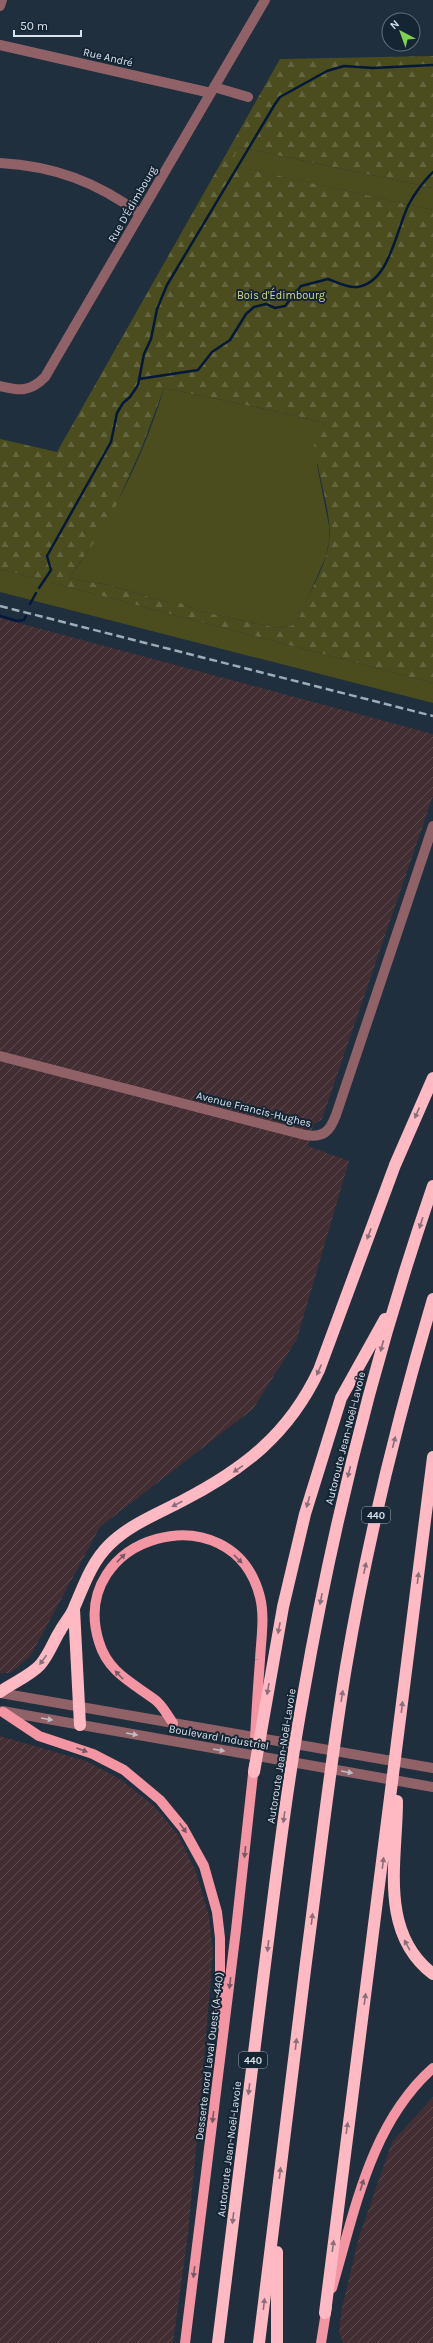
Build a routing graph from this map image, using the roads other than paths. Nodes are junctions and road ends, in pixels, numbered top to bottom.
1 (2, 0) edge
2 (265, 0) edge
3 (0, 6) edge
4 (0, 45) edge
5 (212, 90) junction
6 (248, 97) dead end
7 (0, 163) edge
8 (140, 214) junction
9 (0, 386) edge
10 (433, 826) edge
11 (0, 1056) edge
12 (433, 1078) edge
13 (433, 1186) edge
14 (397, 1296) junction
15 (433, 1299) edge
16 (433, 1457) edge
17 (74, 1609) junction
18 (0, 1693) edge
19 (78, 1706) junction
20 (2, 1711) edge
21 (259, 1722) junction
22 (173, 1723) junction
23 (80, 1725) junction
24 (433, 1768) edge
25 (254, 1772) joint
26 (433, 1787) edge
27 (394, 1796) junction
28 (433, 1974) edge
29 (220, 2064) junction
30 (433, 2068) edge
31 (276, 2211) junction
32 (324, 2313) junction
33 (185, 2343) edge
34 (218, 2343) edge
35 (259, 2343) edge
36 (277, 2343) edge
37 (321, 2343) edge

1 - 3 street
2 - 5 street, Rue D'Édimbourg
4 - 5 street, Rue André
5 - 6 street, Rue André
5 - 8 street, Rue D'Édimbourg
7 - 8 street
8 - 9 street, Rue D'Édimbourg
10 - 11 street, Avenue Francis-Hughes
12 -> 17 highway
13 -> 14 highway, Autoroute Jean-Noël-Lavoie / 440
14 -> 21 highway
14 -> 34 highway, Autoroute Jean-Noël-Lavoie / 440
31 -> 15 highway, 440
27 -> 16 highway
17 -> 18 highway
17 - 19 highway
18 - 19 street, Boulevard Industriel
19 - 22 street, Boulevard Industriel
19 - 23 highway
20 -> 23 street, Boulevard Industriel
20 -> 29 main road
22 -> 21 main road
21 - 25 highway
22 - 24 street, Boulevard Industriel
23 -> 26 street, Boulevard Industriel
25 -> 29 main road, Desserte nord Laval Ouest (A-440)
28 -> 27 highway
32 -> 27 highway
29 -> 33 main road, Desserte nord Laval Ouest (A-440)
32 -> 30 main road
35 -> 31 highway, 440
31 - 36 highway
32 - 37 main road

